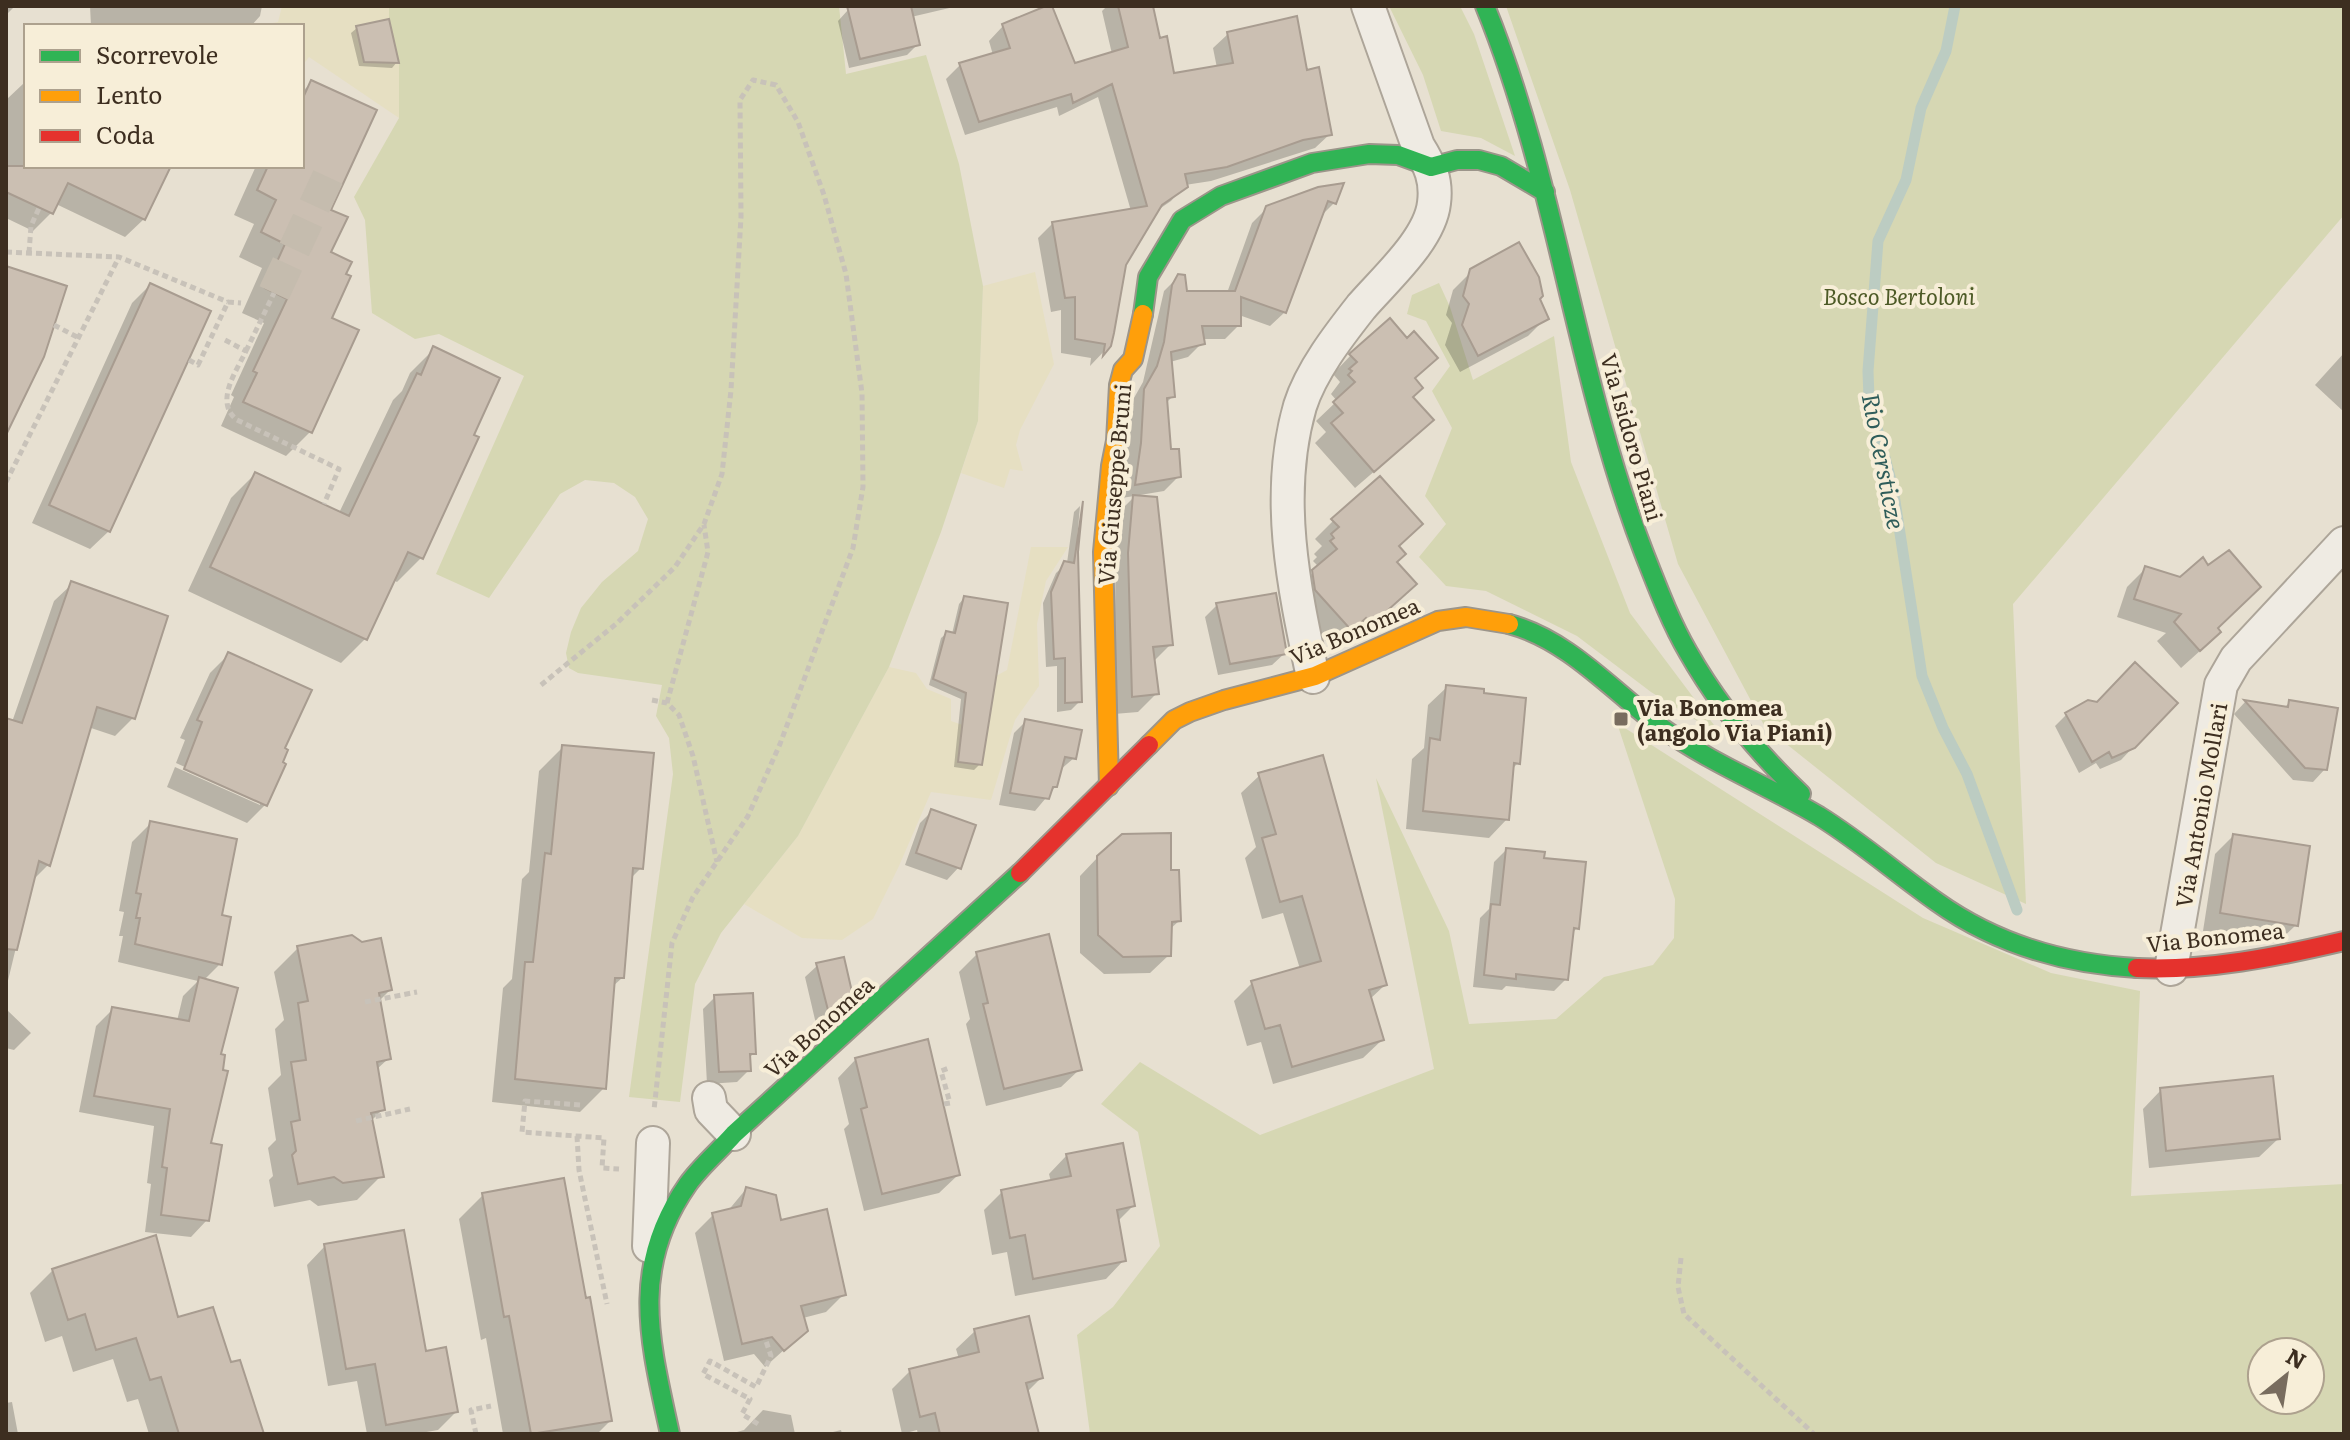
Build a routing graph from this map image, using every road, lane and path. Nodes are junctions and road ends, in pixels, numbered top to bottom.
1 (1368, 6) edge
2 (1485, 6) edge
3 (1431, 167) junction
4 (1545, 192) junction
5 (39, 208) dead end
6 (6, 252) edge
7 (29, 253) junction
8 (119, 257) junction
9 (274, 293) tunnel mouth
10 (228, 302) junction
11 (241, 303) dead end
12 (54, 325) dead end
13 (79, 338) junction
14 (225, 340) dead end
15 (246, 351) junction
16 (189, 360) dead end
17 (6, 482) edge
18 (324, 504) dead end
19 (704, 524) junction
20 (2344, 543) edge
21 (1313, 677) junction
22 (541, 685) dead end
23 (652, 700) dead end
24 (667, 703) junction
25 (1109, 786) junction
26 (1839, 829) junction
27 (718, 863) junction
28 (2344, 941) edge
29 (2171, 969) junction
30 (417, 992) dead end
31 (365, 1002) dead end
32 (949, 1068) dead end
33 (709, 1098) dead end
34 (944, 1104) dead end
35 (580, 1105) dead end
36 (410, 1109) dead end
37 (356, 1121) dead end
38 (734, 1134) junction
39 (577, 1136) junction
40 (653, 1143) joint
41 (621, 1157) dead end
42 (1681, 1258) dead end
43 (649, 1269) junction
44 (609, 1317) dead end
45 (765, 1338) dead end
46 (491, 1406) dead end
47 (758, 1424) dead end
48 (476, 1434) edge
49 (670, 1434) edge
50 (1814, 1434) edge

1 - 3 street
2 - 4 street, Via Isidoro Piani
3 - 4 street, Via Giuseppe Bruni
3 - 21 street
3 - 25 street, Via Giuseppe Bruni
4 - 26 street, Via Isidoro Piani
5 - 7 path
6 - 7 path
7 - 8 path
8 - 10 path
8 - 13 path
9 - 15 path
10 - 11 path
10 - 16 path
12 - 13 path
13 - 17 path
14 - 15 path
15 - 18 path
19 - 22 path
19 - 24 path
19 - 27 path
20 - 29 street, Via Antonio Mollari
21 - 25 street, Via Bonomea
21 - 26 street, Via Bonomea
23 - 24 path
24 - 27 path
25 - 38 street, Via Bonomea
26 - 29 street, Via Bonomea
27 - 40 path
28 - 29 street, Via Bonomea
30 - 31 path
32 - 34 path
33 - 38 street
35 - 39 path
36 - 37 path
38 - 43 street, Via Bonomea
39 - 41 path
39 - 44 path
40 - 43 street
42 - 50 path
43 - 49 street, Via Bonomea
45 - 47 path
46 - 48 path

